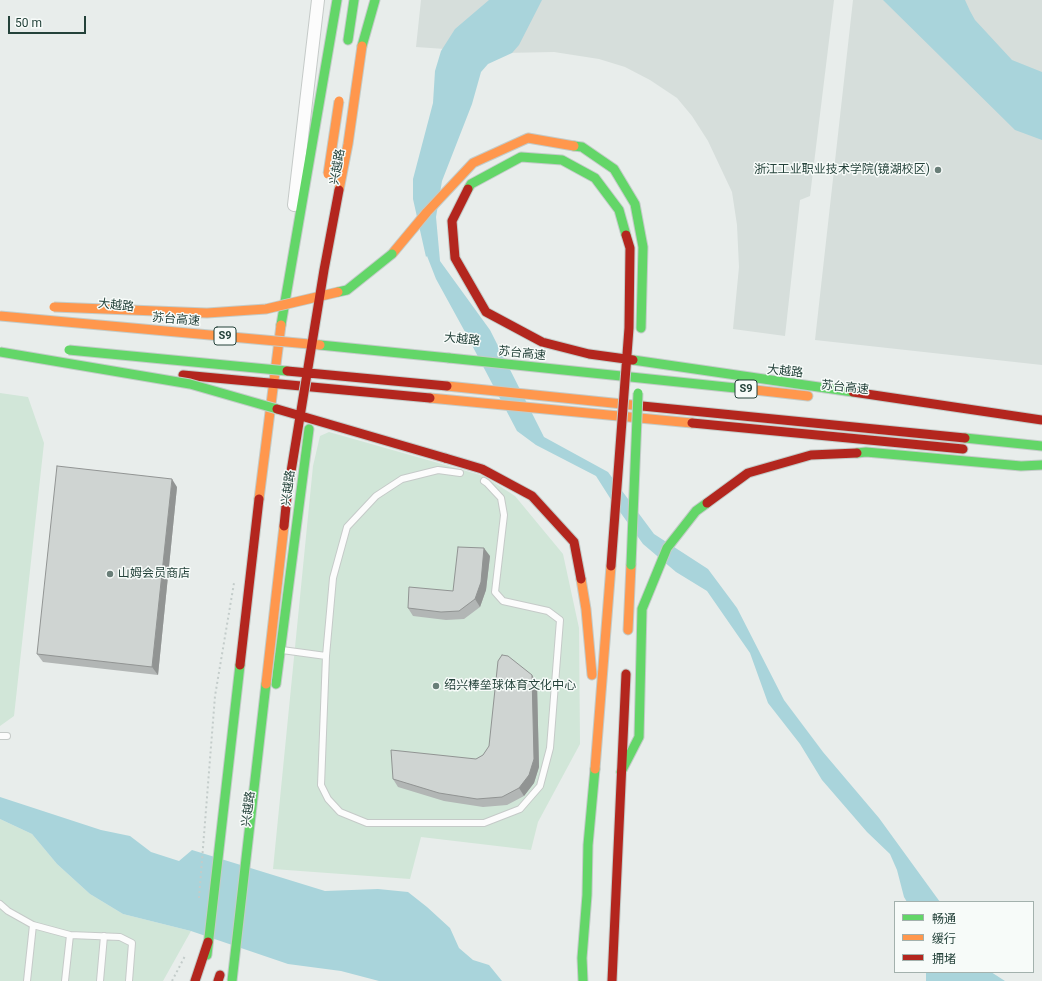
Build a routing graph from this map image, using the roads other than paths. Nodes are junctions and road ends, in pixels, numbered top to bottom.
1 (318, 0) edge
2 (337, 0) edge
3 (351, 0) edge
4 (354, 0) edge
5 (368, 0) edge
6 (376, 0) edge
7 (362, 46) junction
8 (340, 96) dead end
9 (326, 182) dead end
10 (308, 292) dead end
11 (0, 307) edge
12 (41, 307) dead end
13 (305, 307) dead end
14 (0, 316) edge
15 (302, 331) dead end
16 (279, 334) junction
17 (641, 336) dead end
18 (321, 338) junction
19 (0, 344) edge
20 (16, 345) dead end
21 (63, 350) dead end
22 (0, 352) edge
23 (640, 352) dead end
24 (0, 357) edge
25 (272, 384) junction
26 (314, 391) junction
27 (821, 397) dead end
28 (836, 399) dead end
29 (1002, 405) dead end
30 (311, 411) dead end
31 (1042, 420) edge
32 (287, 424) dead end
33 (1042, 446) edge
34 (970, 450) dead end
35 (1042, 465) edge
36 (467, 474) dead end
37 (480, 480) dead end
38 (627, 637) dead end
39 (281, 650) junction
40 (326, 656) junction
41 (626, 668) dead end
42 (275, 696) dead end
43 (597, 744) junction
44 (621, 772) junction
45 (262, 803) dead end
46 (0, 904) edge
47 (33, 925) junction
48 (70, 935) junction
49 (104, 936) junction
50 (208, 942) junction
51 (221, 967) dead end
52 (27, 981) edge
53 (65, 981) edge
54 (100, 981) edge
55 (129, 981) edge
56 (195, 981) edge
57 (204, 981) edge
58 (218, 981) edge
59 (232, 981) edge
60 (240, 981) edge
61 (583, 981) edge
62 (612, 981) edge

1 - 16 street
2 - 16 main road
3 - 4 main road
5 - 7 main road
6 - 7 main road
6 - 18 main road, 兴越路
7 - 59 main road, bridge
8 - 9 main road, bridge
10 - 13 main road
11 - 16 main road, 大越路
12 - 17 main road, bridge
14 - 27 main road, 苏台高速 / S9, bridge
15 - 32 main road
16 - 18 main road, 大越路
16 - 25 main road
18 - 26 main road, 兴越路
18 - 29 main road, 大越路
19 - 20 main road
21 - 33 main road, S9, bridge
22 - 43 main road, bridge
23 - 38 main road, bridge
24 - 25 main road
25 - 26 main road
25 - 50 main road
26 - 34 main road
28 - 31 main road, 苏台高速, bridge
30 - 39 main road, 兴越路
31 - 43 main road, bridge
35 - 44 main road
36 - 40 lane
37 - 40 lane
39 - 40 lane
39 - 42 main road, 兴越路
41 - 44 main road
43 - 61 main road
44 - 62 main road
45 - 60 main road, 兴越路
46 - 47 lane
47 - 48 lane
47 - 52 lane
48 - 49 lane
48 - 53 lane
49 - 54 lane
49 - 55 lane
50 - 56 main road
50 - 57 main road
51 - 58 main road

